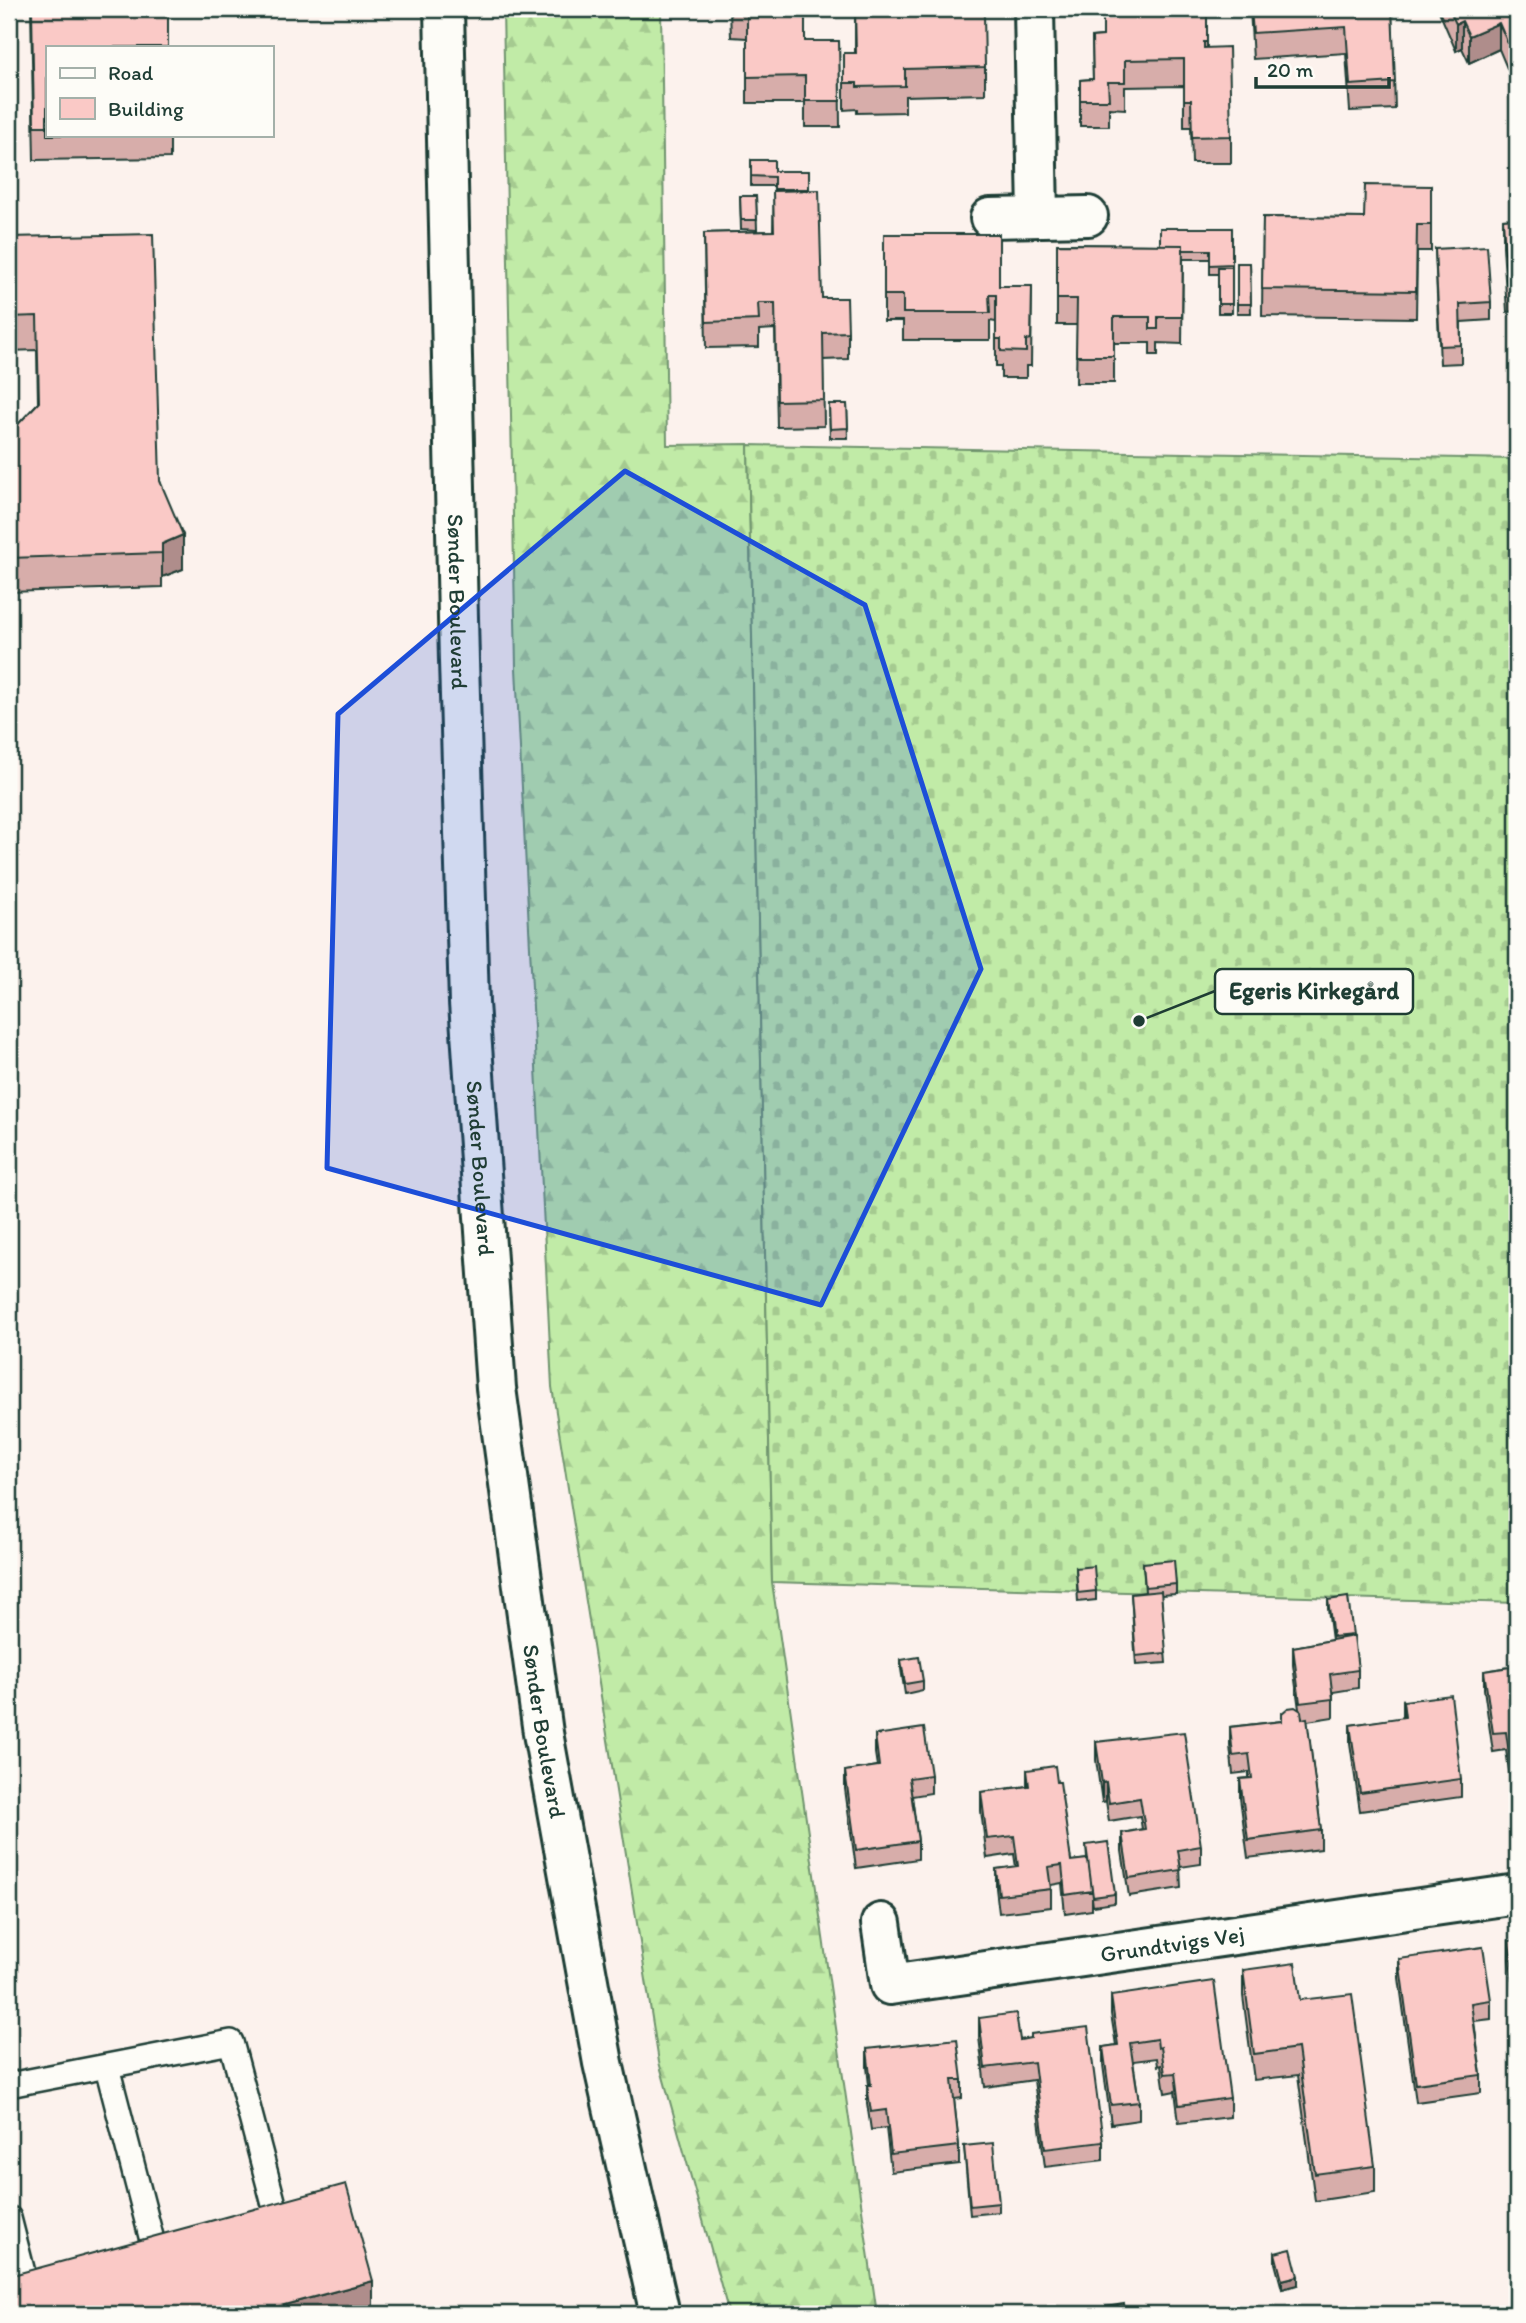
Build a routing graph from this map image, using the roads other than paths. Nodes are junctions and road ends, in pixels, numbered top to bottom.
1 (444, 9) edge
2 (1034, 9) edge
3 (1088, 216) dead end
4 (1038, 217) junction
5 (990, 218) dead end
6 (1517, 1894) edge
7 (881, 1923) dead end
8 (107, 2067) junction
9 (9, 2085) edge
10 (9, 2218) edge
11 (281, 2231) edge
12 (154, 2248) edge
13 (29, 2296) edge
14 (660, 2314) edge

1 - 14 street, Sønder Boulevard
2 - 4 street
3 - 4 street
4 - 5 street
6 - 7 street, Grundtvigs Vej
8 - 9 lane
8 - 11 lane
8 - 12 lane
10 - 13 lane

